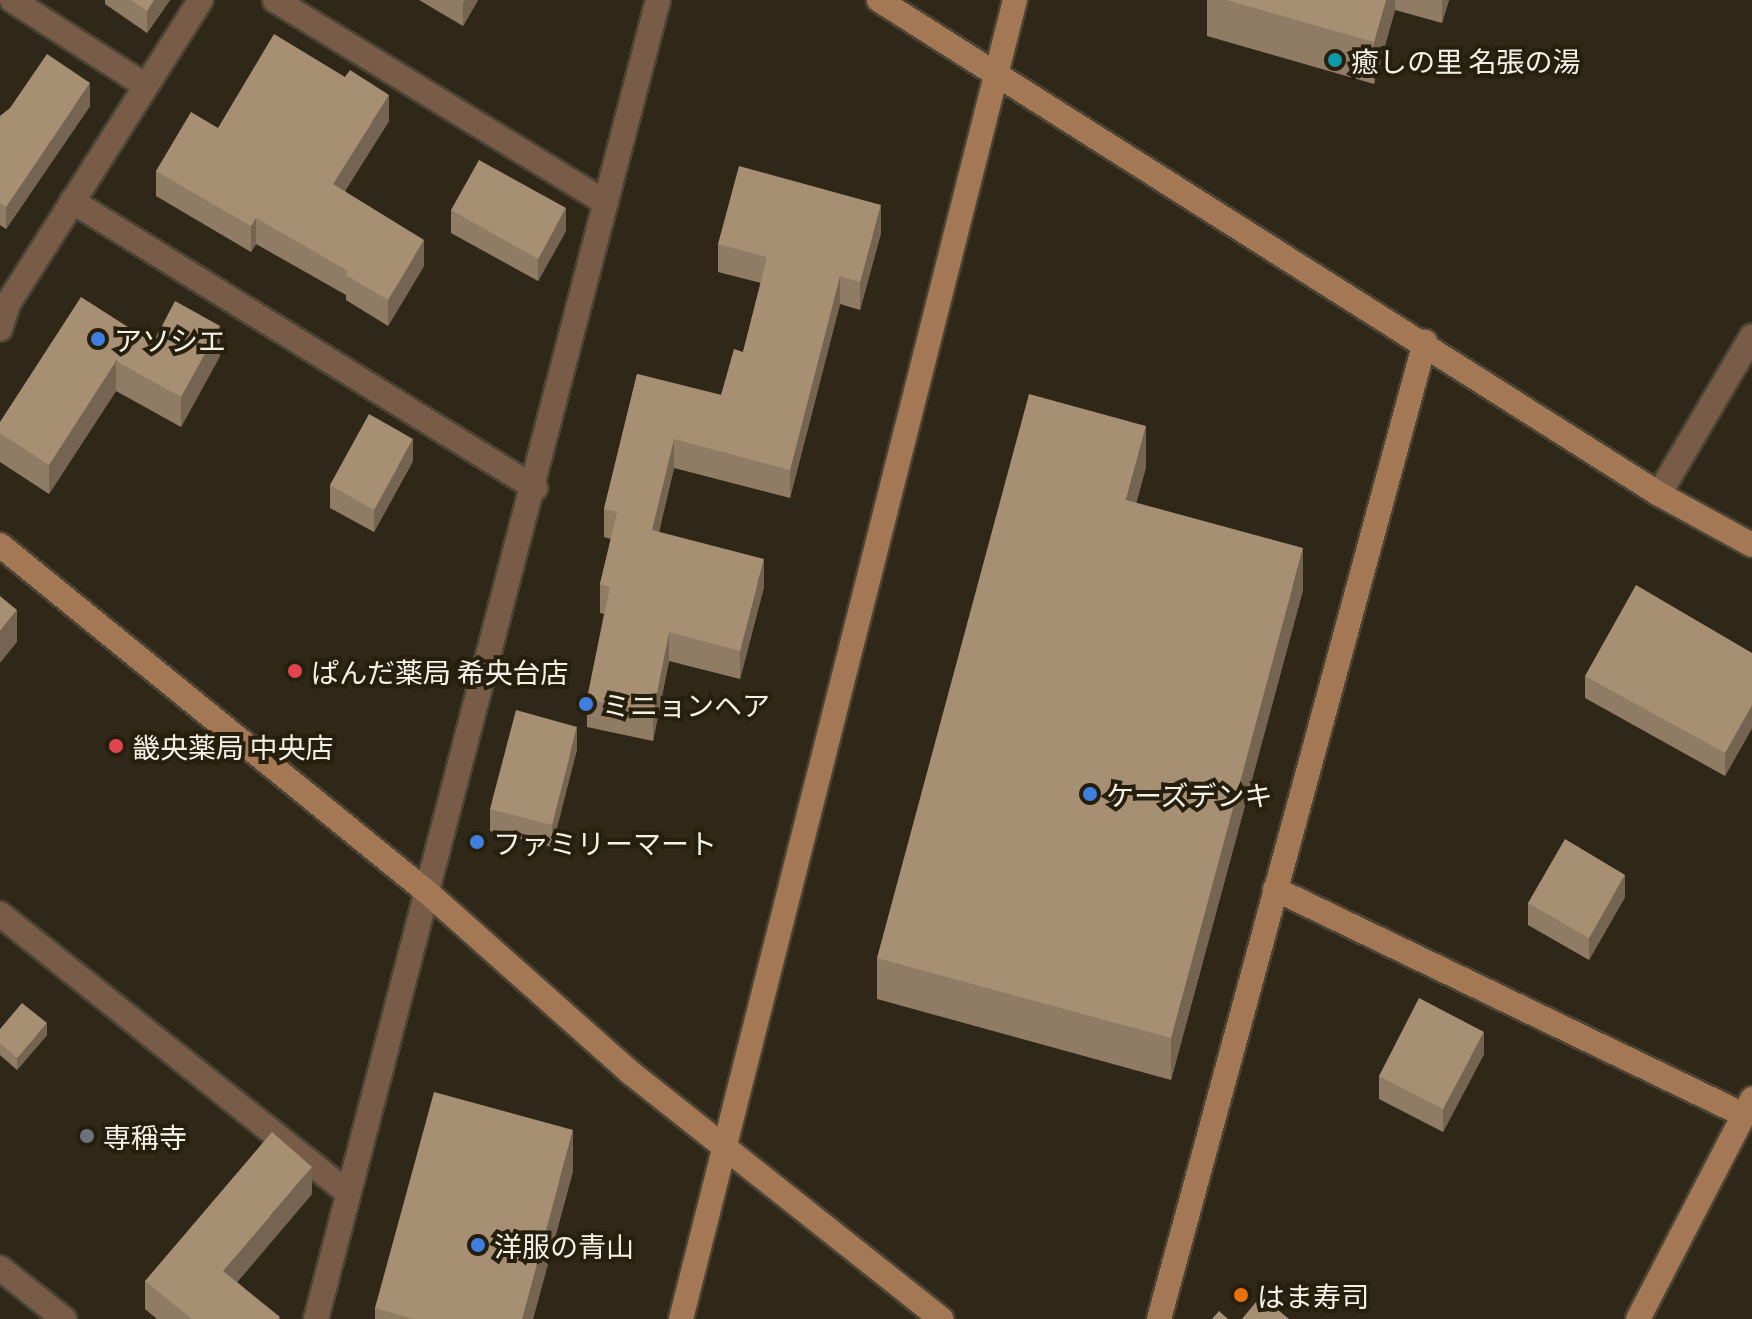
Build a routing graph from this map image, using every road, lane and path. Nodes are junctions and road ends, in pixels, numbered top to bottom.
1 (12, 0) edge
2 (201, 0) edge
3 (275, 0) edge
4 (658, 0) edge
5 (879, 0) edge
6 (1015, 0) edge
7 (995, 76) junction
8 (143, 84) junction
9 (72, 201) junction
10 (606, 203) junction
11 (4, 298) edge
12 (0, 329) edge
13 (1752, 336) edge
14 (1425, 342) junction
15 (535, 488) junction
16 (1659, 494) junction
17 (0, 545) edge
18 (1752, 545) edge
19 (1275, 889) junction
20 (427, 892) junction
21 (0, 914) edge
22 (1749, 1111) edge
23 (727, 1148) junction
24 (348, 1193) junction
25 (0, 1268) edge
26 (64, 1319) edge
27 (316, 1319) edge
28 (681, 1319) edge
29 (941, 1319) edge
30 (1159, 1319) edge
31 (1638, 1319) edge

1 - 8 street
2 - 8 street
3 - 10 street
4 - 10 street
5 - 7 street
6 - 7 street
7 - 14 street
7 - 23 street
8 - 9 street
9 - 11 street
9 - 15 street
10 - 15 street
11 - 12 street
13 - 16 street
14 - 16 street
14 - 19 street
15 - 20 street
16 - 18 street
17 - 20 street
19 - 22 street
19 - 30 street
20 - 23 street
20 - 24 street
21 - 24 street
22 - 31 street
23 - 28 street
23 - 29 street
24 - 27 street
25 - 26 street

